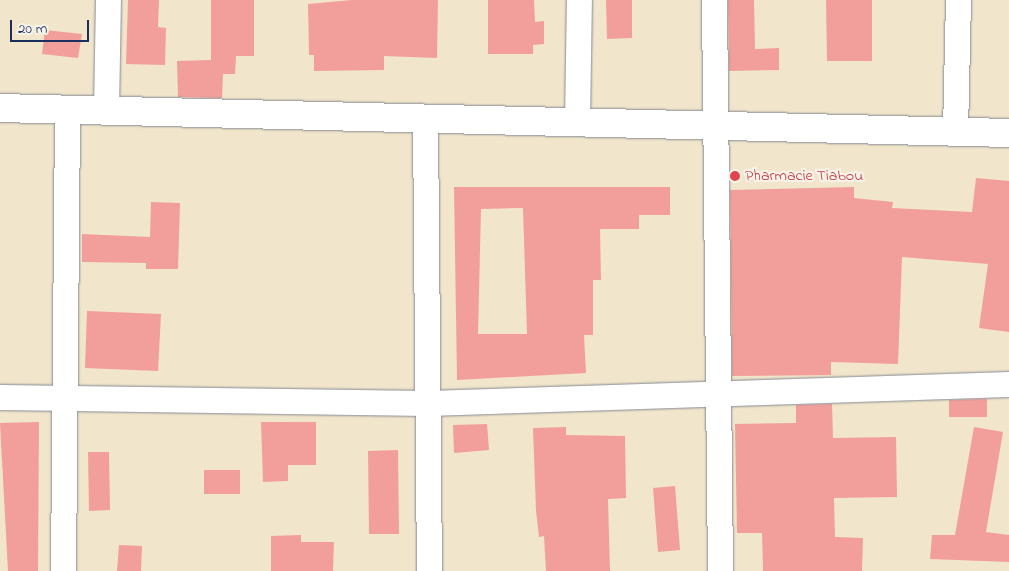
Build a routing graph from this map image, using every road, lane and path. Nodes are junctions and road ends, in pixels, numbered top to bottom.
1 (108, 0) edge
2 (579, 0) edge
3 (714, 0) edge
4 (958, 0) edge
5 (0, 108) edge
6 (67, 110) junction
7 (106, 111) junction
8 (424, 120) junction
9 (577, 122) junction
10 (715, 124) junction
11 (955, 131) junction
12 (1009, 133) edge
13 (1009, 384) edge
14 (718, 396) junction
15 (0, 398) edge
16 (65, 399) junction
17 (427, 403) junction
18 (63, 571) edge
19 (429, 571) edge
20 (720, 571) edge

1 - 7 street
2 - 9 street
3 - 10 street
4 - 11 street
5 - 6 street
6 - 7 street
6 - 16 street
7 - 8 street
8 - 9 street
8 - 17 street
9 - 10 street
10 - 11 street
10 - 14 street
11 - 12 street
13 - 14 street
14 - 17 street
14 - 20 street
15 - 16 street
16 - 17 street
16 - 18 street
17 - 19 street

